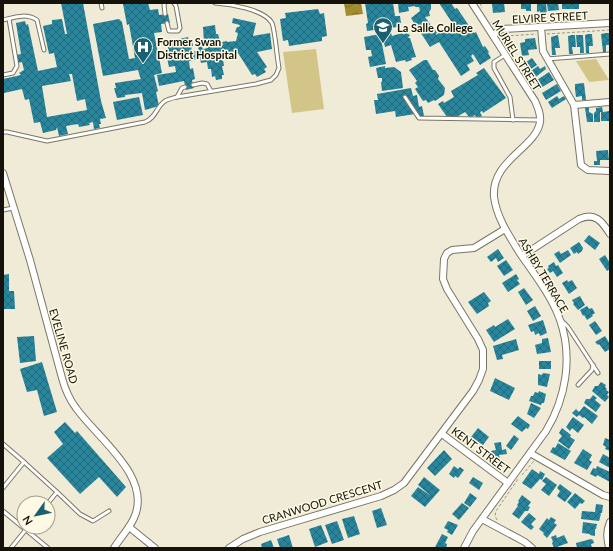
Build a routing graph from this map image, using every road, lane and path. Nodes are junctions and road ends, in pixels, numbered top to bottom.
1 (101, 3) edge
2 (165, 3) edge
3 (174, 3) edge
4 (215, 3) edge
5 (472, 3) edge
6 (480, 3) edge
7 (102, 8) dead end
8 (165, 14) dead end
9 (485, 14) dead end
10 (9, 19) junction
11 (488, 19) dead end
12 (3, 20) edge
13 (167, 23) dead end
14 (610, 23) edge
15 (498, 26) dead end
16 (541, 27) junction
17 (610, 30) edge
18 (541, 34) junction
19 (493, 35) junction
20 (501, 41) dead end
21 (44, 50) dead end
22 (505, 54) junction
23 (610, 54) edge
24 (547, 59) junction
25 (3, 75) edge
26 (193, 85) dead end
27 (185, 87) dead end
28 (211, 91) junction
29 (177, 97) junction
30 (405, 97) dead end
31 (610, 102) edge
32 (574, 105) junction
33 (513, 120) junction
34 (540, 120) junction
35 (3, 132) edge
36 (610, 170) edge
37 (3, 173) edge
38 (13, 208) junction
39 (3, 210) edge
40 (505, 229) junction
41 (610, 234) edge
42 (522, 256) junction
43 (560, 320) junction
44 (593, 365) junction
45 (598, 372) dead end
46 (578, 385) dead end
47 (442, 434) junction
48 (3, 444) edge
49 (530, 453) junction
50 (536, 460) dead end
51 (24, 462) junction
52 (508, 483) junction
53 (3, 488) edge
54 (57, 492) junction
55 (55, 495) edge
56 (610, 497) edge
57 (108, 510) dead end
58 (3, 511) edge
59 (482, 519) junction
60 (16, 520) edge
61 (610, 522) edge
62 (500, 523) dead end
63 (129, 527) junction
64 (21, 535) edge
65 (34, 535) edge
66 (11, 548) edge
67 (48, 548) edge
68 (114, 548) edge
69 (155, 548) edge
70 (229, 548) edge
71 (464, 548) edge
72 (532, 548) edge
73 (609, 548) edge

1 - 7 lane
2 - 8 lane
3 - 13 lane
4 - 28 lane
5 - 19 street, MURIEL STREET
6 - 9 path
10 - 12 lane
10 - 21 lane
10 - 25 lane
11 - 15 path
14 - 16 street, ELVIRE STREET
16 - 18 street
16 - 19 street, ELVIRE STREET
17 - 18 path
18 - 20 path
18 - 24 street
19 - 22 street, MURIEL STREET
22 - 33 lane
22 - 34 street, MURIEL STREET
23 - 24 lane
24 - 32 street
26 - 28 lane
27 - 29 lane
28 - 29 lane
29 - 35 lane
30 - 33 lane
31 - 32 street
32 - 36 street
33 - 34 lane
34 - 40 street, ASHBY TERRACE
37 - 38 street, EVELINE ROAD
38 - 39 lane
38 - 63 street, EVELINE ROAD
40 - 42 street, ASHBY TERRACE
40 - 47 street, CRANWOOD CRESCENT
41 - 42 street
42 - 43 street, ASHBY TERRACE
43 - 44 lane
43 - 49 street, ASHBY TERRACE
44 - 45 lane
44 - 46 lane
47 - 52 street, KENT STREET
47 - 70 street, CRANWOOD CRESCENT
48 - 51 lane
49 - 52 street, ASHBY TERRACE
49 - 56 street
50 - 62 path
51 - 53 lane
51 - 54 lane
52 - 59 street, ASHBY TERRACE
54 - 55 lane
54 - 57 lane
58 - 60 lane
59 - 71 street, ASHBY TERRACE
59 - 72 street
61 - 73 street
63 - 68 street, EVELINE ROAD
63 - 69 street
64 - 66 lane
65 - 67 lane

